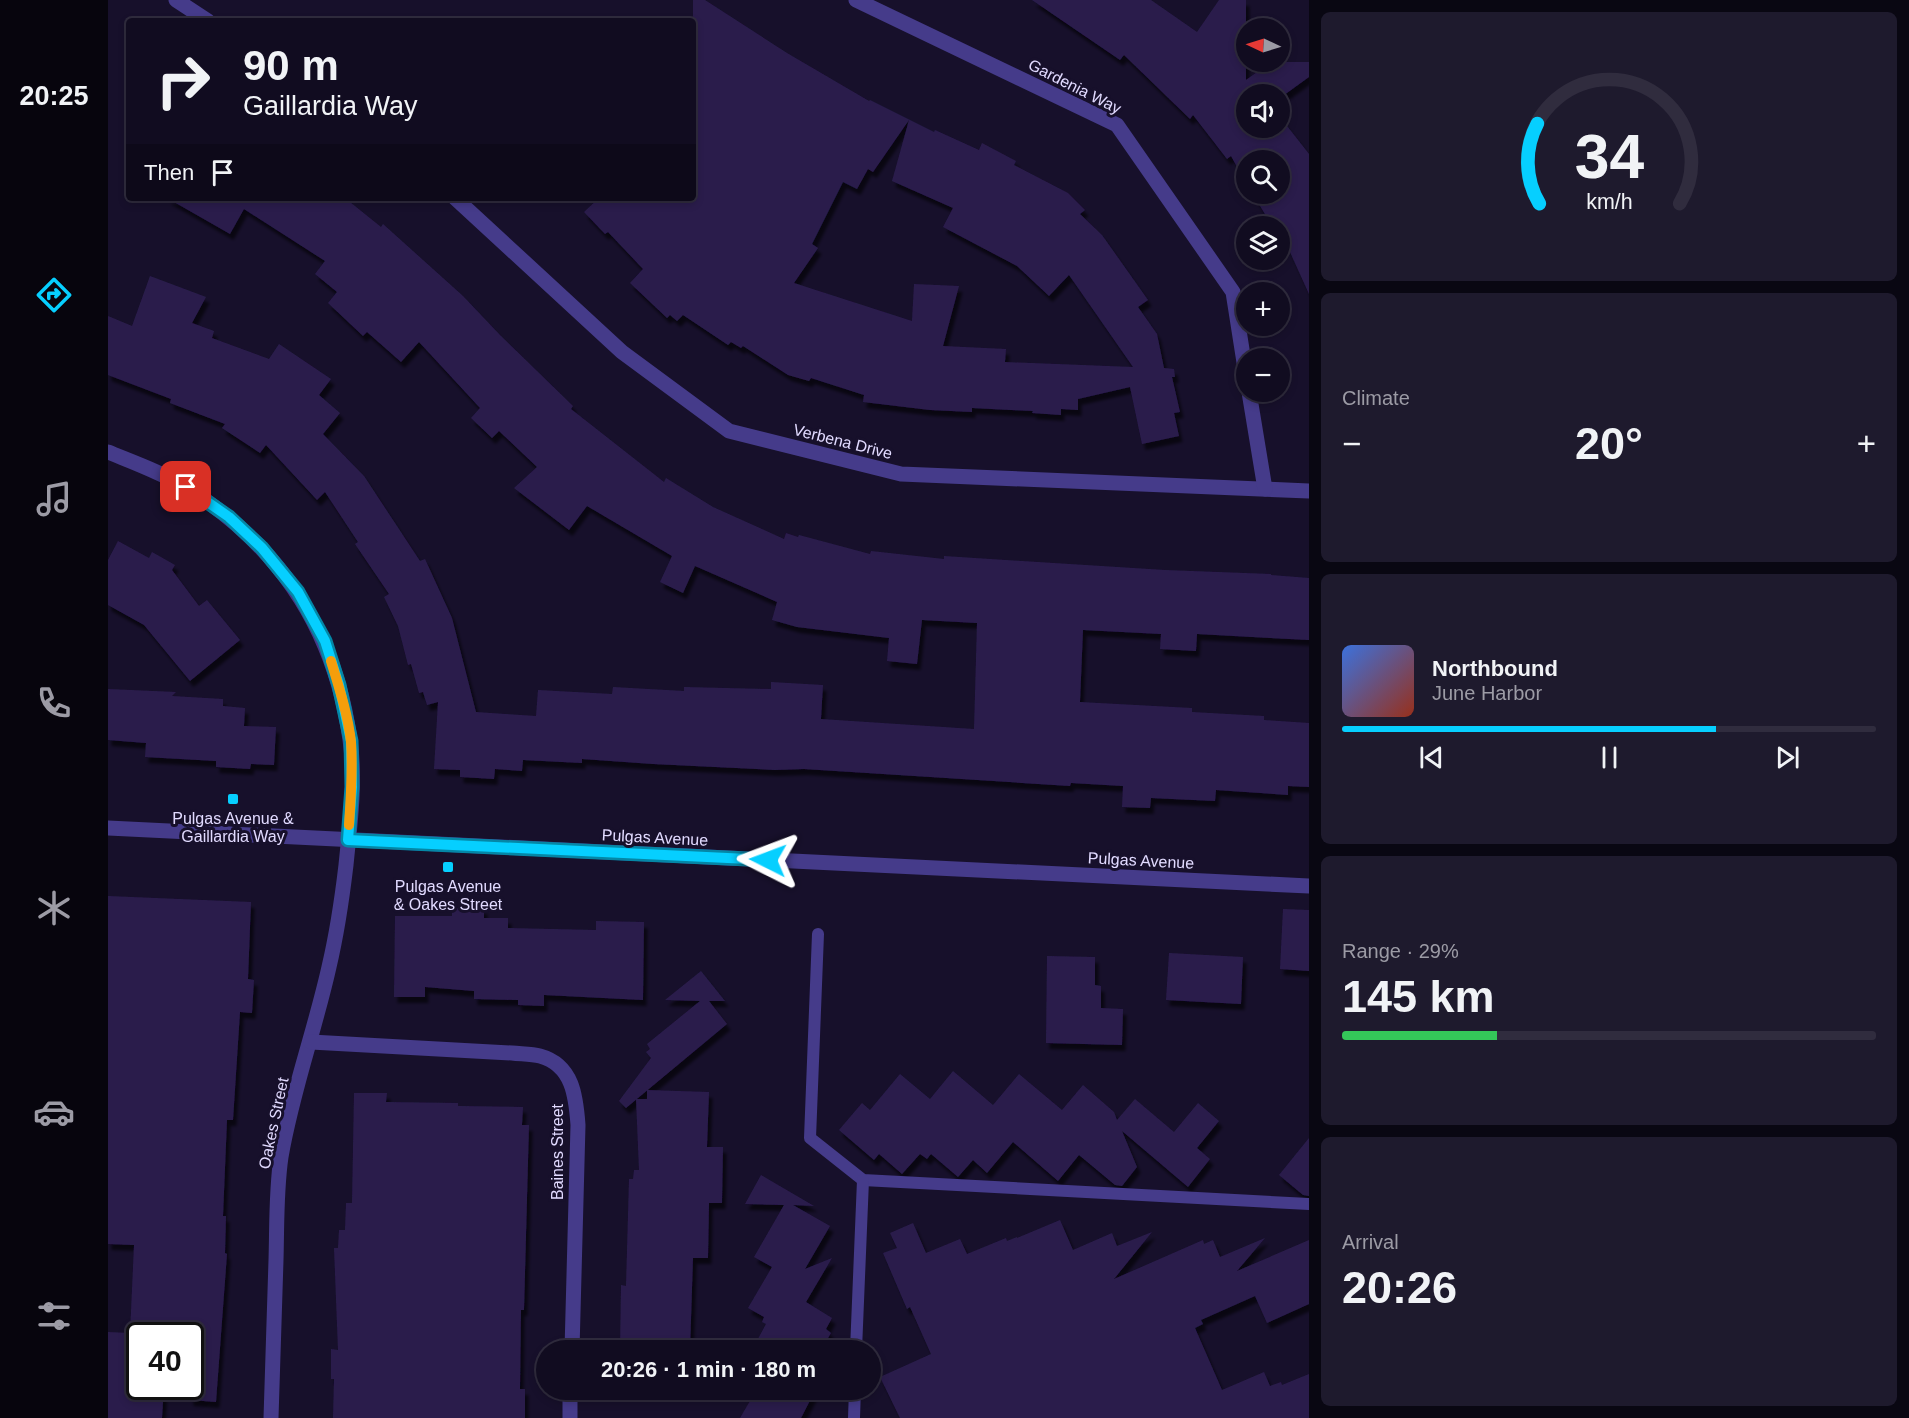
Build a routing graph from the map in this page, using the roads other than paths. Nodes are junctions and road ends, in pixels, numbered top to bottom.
1 (176, 0) edge
2 (856, 0) edge
3 (203, 18) edge
4 (459, 201) edge
5 (1242, 348) edge
6 (1251, 402) edge
7 (108, 452) edge
8 (1265, 489) junction
9 (1309, 491) edge
10 (108, 828) edge
11 (348, 840) junction
12 (1309, 886) edge
13 (818, 934) dead end
14 (311, 1042) junction
15 (863, 1180) junction
16 (1309, 1204) edge
17 (572, 1340) edge
18 (856, 1340) edge
19 (570, 1400) edge
20 (855, 1400) edge
21 (272, 1418) edge
22 (570, 1418) edge
23 (854, 1418) edge

1 - 3 street
2 - 5 street, Gardenia Way
4 - 8 street, Verbena Drive
6 - 8 street
7 - 11 street, Oakes Street
8 - 9 street, Verbena Drive
10 - 11 street, Pulgas Avenue
11 - 12 street, Pulgas Avenue
11 - 14 street, Oakes Street
13 - 15 lane
14 - 17 street, Baines Street
14 - 21 street, Oakes Street
15 - 16 lane
15 - 18 lane
19 - 22 street
20 - 23 lane

